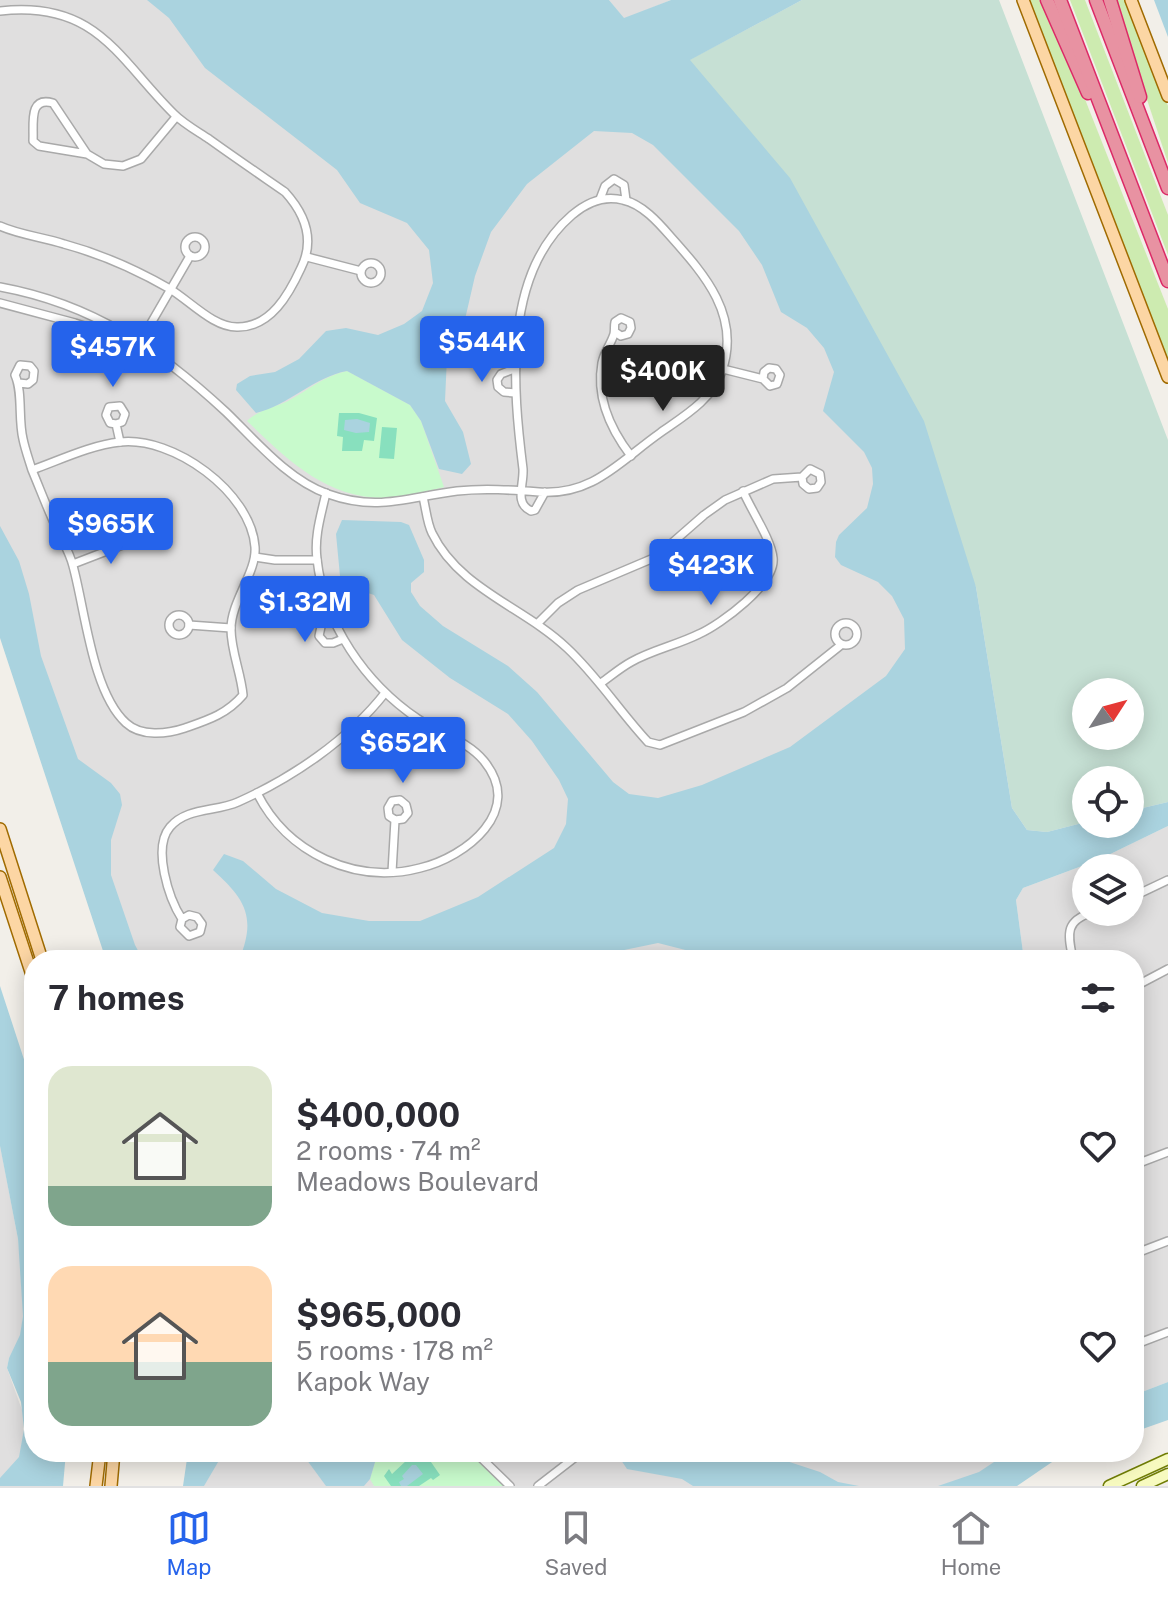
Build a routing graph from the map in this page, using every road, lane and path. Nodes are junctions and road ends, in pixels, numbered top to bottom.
1 (1023, 0) edge
2 (1047, 0) edge
3 (1060, 0) edge
4 (1096, 0) edge
5 (1110, 0) edge
6 (1131, 0) edge
7 (0, 10) edge
8 (1168, 96) edge
9 (176, 117) junction
10 (1142, 120) junction
11 (87, 154) junction
12 (1168, 188) edge
13 (600, 199) junction
14 (626, 200) junction
15 (1137, 201) junction
16 (0, 226) edge
17 (190, 256) dead end
18 (307, 257) junction
19 (361, 271) dead end
20 (1168, 281) edge
21 (0, 287) edge
22 (170, 289) junction
23 (0, 303) edge
24 (615, 332) dead end
25 (139, 344) junction
26 (514, 369) junction
27 (723, 369) junction
28 (1168, 377) edge
29 (763, 379) dead end
30 (19, 383) dead end
31 (515, 393) junction
32 (116, 424) dead end
33 (120, 442) junction
34 (631, 456) junction
35 (32, 470) junction
36 (802, 477) dead end
37 (522, 489) junction
38 (743, 491) junction
39 (545, 492) junction
40 (326, 493) junction
41 (423, 497) junction
42 (131, 539) dead end
43 (255, 557) junction
44 (317, 560) junction
45 (73, 564) junction
46 (332, 617) junction
47 (538, 623) junction
48 (189, 625) dead end
49 (231, 628) junction
50 (343, 639) junction
51 (841, 645) dead end
52 (601, 683) junction
53 (385, 693) junction
54 (257, 793) junction
55 (395, 820) dead end
56 (0, 829) edge
57 (392, 872) junction
58 (0, 877) edge
59 (1168, 880) edge
60 (1144, 891) edge
61 (182, 919) dead end
62 (1072, 923) edge
63 (24, 950) edge
64 (39, 950) edge
65 (1071, 950) edge
66 (1168, 969) edge
67 (1144, 983) edge
68 (1168, 1152) edge
69 (1144, 1161) edge
70 (1168, 1241) edge
71 (1144, 1250) edge
72 (1168, 1332) edge
73 (1144, 1341) edge
74 (1168, 1459) edge
75 (99, 1462) edge
76 (113, 1462) edge
77 (485, 1462) edge
78 (569, 1462) edge
79 (1168, 1474) edge
80 (96, 1486) edge
81 (111, 1486) edge
82 (510, 1486) edge
83 (538, 1486) edge
84 (1109, 1486) edge
85 (1142, 1486) edge

1 - 28 main road
2 - 15 highway
3 - 15 highway
4 - 10 highway
5 - 10 highway
6 - 8 main road
7 - 9 street
9 - 11 street
9 - 18 street
10 - 12 highway
11 - 11 street
13 - 14 street
13 - 14 street
13 - 26 street
14 - 27 street
15 - 20 highway
16 - 22 street
17 - 22 street
18 - 19 street
18 - 22 street
21 - 25 street
22 - 25 street
23 - 25 street
24 - 34 street
25 - 40 street
26 - 31 street
26 - 31 street
27 - 29 street
27 - 34 street
30 - 35 street
31 - 37 street
32 - 33 street
33 - 35 street
33 - 43 street
34 - 39 street
35 - 45 street
36 - 38 street
37 - 39 street
37 - 39 street
37 - 41 street
38 - 47 street
38 - 52 street
40 - 41 street
40 - 44 street
41 - 47 street
42 - 45 street
43 - 44 street
43 - 49 street
44 - 46 street
45 - 49 street
46 - 50 street
46 - 50 street
47 - 52 street
48 - 49 street
50 - 53 street
51 - 52 street
53 - 54 street
53 - 57 street
54 - 57 street
54 - 61 street
55 - 57 street
56 - 64 main road
58 - 63 main road
59 - 60 street
62 - 65 street
66 - 67 street
68 - 69 street
70 - 71 street
72 - 73 street
74 - 84 main road
75 - 80 main road
76 - 81 main road
77 - 82 street
78 - 83 street
79 - 85 main road

